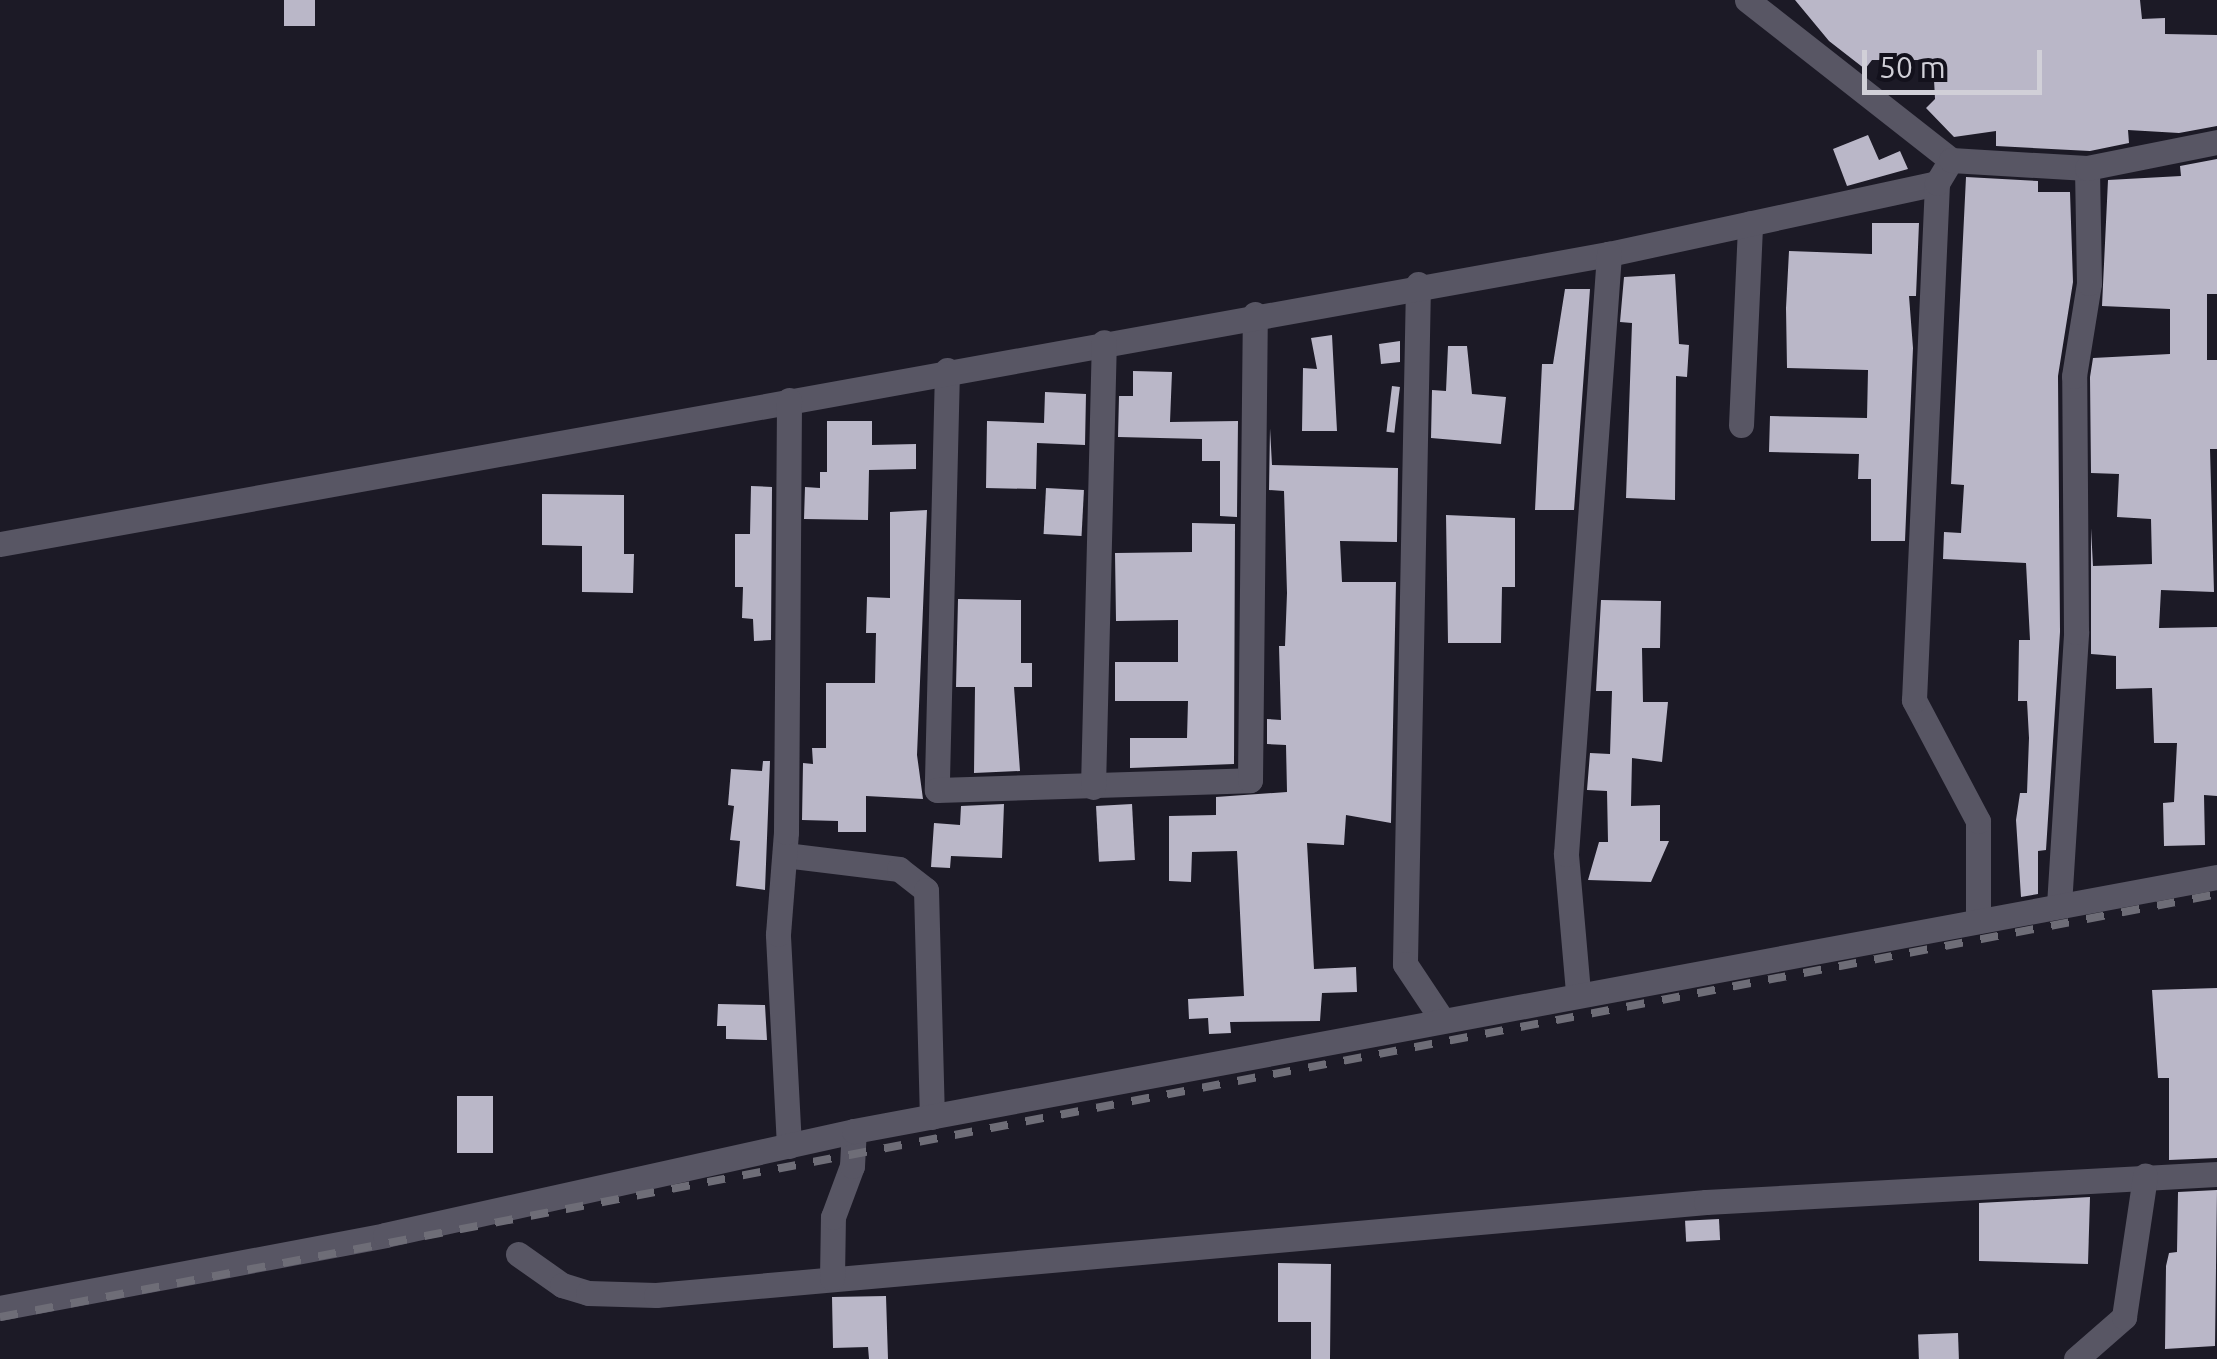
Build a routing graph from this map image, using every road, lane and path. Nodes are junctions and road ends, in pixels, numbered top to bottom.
1 (1747, 0) edge
2 (2217, 142) edge
3 (1951, 160) junction
4 (2087, 168) junction
5 (1937, 183) junction
6 (1750, 223) junction
7 (1609, 254) junction
8 (1418, 284) junction
9 (1256, 314) junction
10 (1104, 342) junction
11 (947, 370) junction
12 (790, 400) junction
13 (1741, 425) dead end
14 (0, 544) edge
15 (1093, 787) junction
16 (785, 855) junction
17 (2217, 876) edge
18 (2059, 905) junction
19 (1978, 921) junction
20 (1578, 992) junction
21 (1441, 1018) junction
22 (932, 1117) junction
23 (854, 1131) junction
24 (789, 1146) junction
25 (2217, 1174) edge
26 (2145, 1176) junction
27 (518, 1254) dead end
28 (832, 1278) junction
29 (0, 1308) edge
30 (2076, 1359) edge

1 - 3 street
2 - 4 street
3 - 4 street
3 - 5 street
4 - 18 street
5 - 6 street
5 - 19 street
6 - 7 street
6 - 13 street
7 - 8 street
7 - 20 street
8 - 9 street
8 - 21 street
9 - 10 street
9 - 15 street
10 - 11 street
10 - 15 street
11 - 12 street
11 - 15 street
12 - 14 street
12 - 16 street
16 - 22 street
16 - 24 street
17 - 18 street
18 - 19 street
19 - 20 street
20 - 21 street
21 - 22 street
22 - 23 street
23 - 24 street
23 - 28 street
24 - 29 street
25 - 26 street
26 - 28 street
26 - 30 street
27 - 28 street

